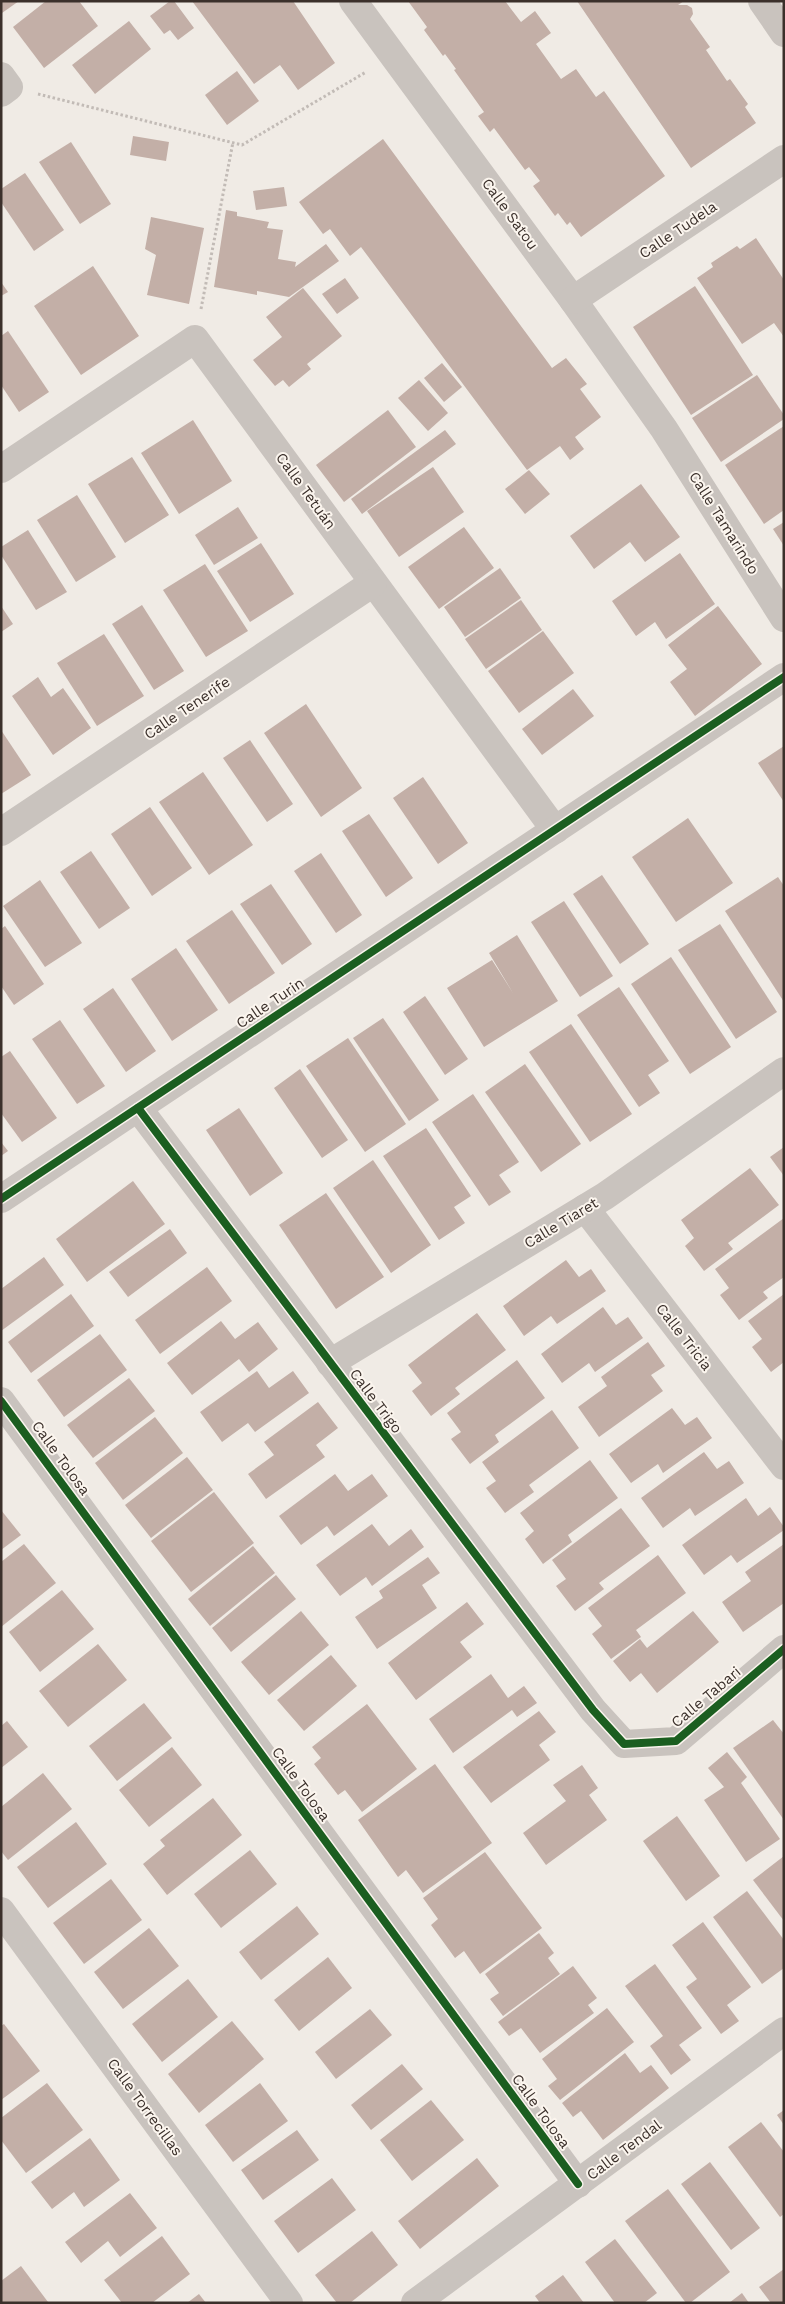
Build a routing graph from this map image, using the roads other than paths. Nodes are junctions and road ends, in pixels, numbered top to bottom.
1 (354, 1) edge
2 (762, 1) edge
3 (784, 33) edge
4 (784, 159) edge
5 (573, 300) junction
6 (664, 429) joint
7 (1, 469) edge
8 (373, 583) junction
9 (784, 618) edge
10 (784, 677) edge
11 (554, 830) junction
12 (1, 832) edge
13 (784, 1071) edge
14 (138, 1108) junction
15 (1, 1199) edge
16 (585, 1208) junction
17 (330, 1363) junction
18 (1, 1401) edge
19 (784, 1466) edge
20 (784, 1649) edge
21 (593, 1710) joint
22 (1, 1911) edge
23 (784, 2031) edge
24 (578, 2184) junction
25 (290, 2303) edge
26 (415, 2303) edge

1 - 5 street, Calle Satou
2 - 3 street
4 - 5 street, Calle Tudela
5 - 6 street, Calle Satou
6 - 9 street, Calle Tamarindo
7 - 8 street, Calle Tetuán
8 - 11 street, Calle Tetuán
8 - 12 street, Calle Tenerife
10 - 11 street, Calle Turin
11 - 14 street, Calle Turin
13 - 16 street, Calle Tiaret
14 - 15 street, Calle Turin
14 - 17 street, Calle Trigo
16 - 17 street, Calle Tiaret
16 - 19 street, Calle Tricia
17 - 21 street, Calle Trigo
18 - 24 street, Calle Tolosa
20 - 21 street, Calle Tabari
22 - 25 street, Calle Torrecillas
23 - 24 street, Calle Tendal
24 - 26 street, Calle Tendal

